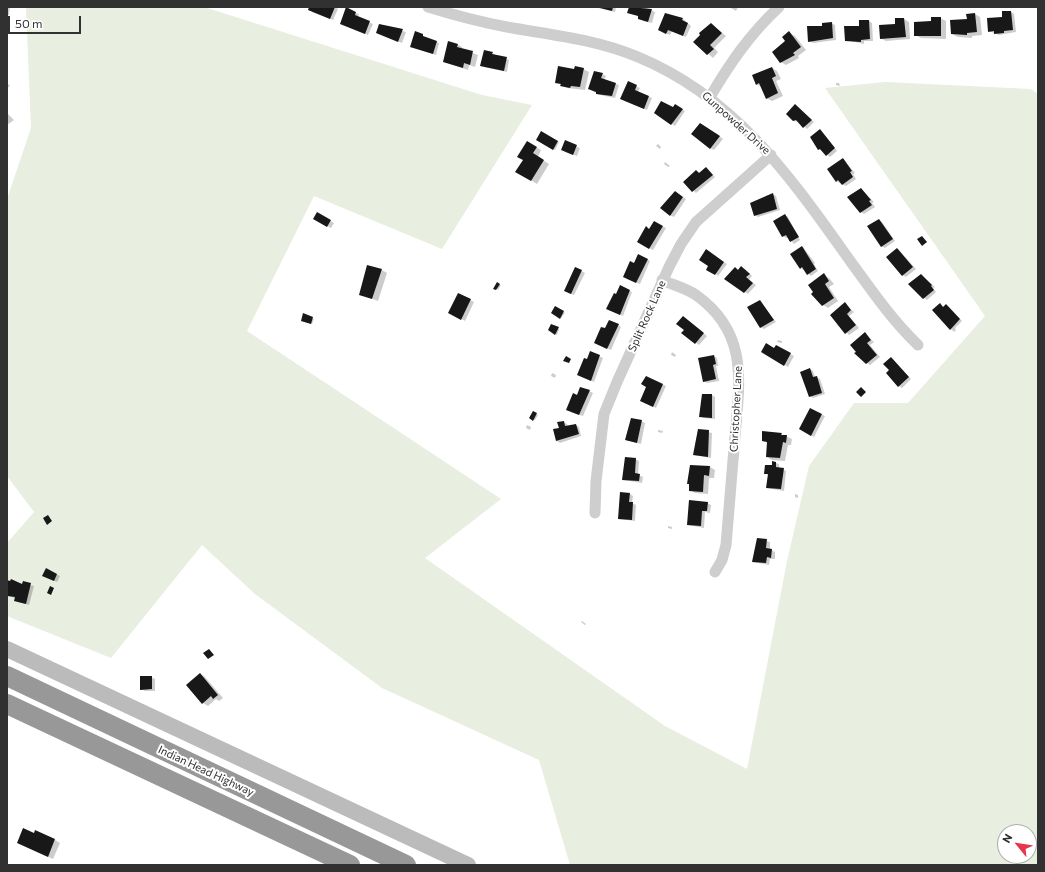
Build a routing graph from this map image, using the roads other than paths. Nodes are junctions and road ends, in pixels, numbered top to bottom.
1 (428, 7) edge
2 (779, 7) edge
3 (710, 97) junction
4 (771, 155) junction
5 (662, 280) junction
6 (918, 345) dead end
7 (595, 513) dead end
8 (715, 572) dead end
9 (7, 649) edge
10 (7, 676) edge
11 (7, 704) edge
12 (350, 865) edge
13 (406, 865) edge
14 (468, 865) edge

1 - 3 street, Gunpowder Drive
2 - 3 street
3 - 4 street, Gunpowder Drive
4 - 5 street, Split Rock Lane
4 - 6 street, Gunpowder Drive
5 - 7 street, Split Rock Lane
5 - 8 street, Christopher Lane
9 - 14 street
10 - 13 highway, Indian Head Highway
11 - 12 highway

